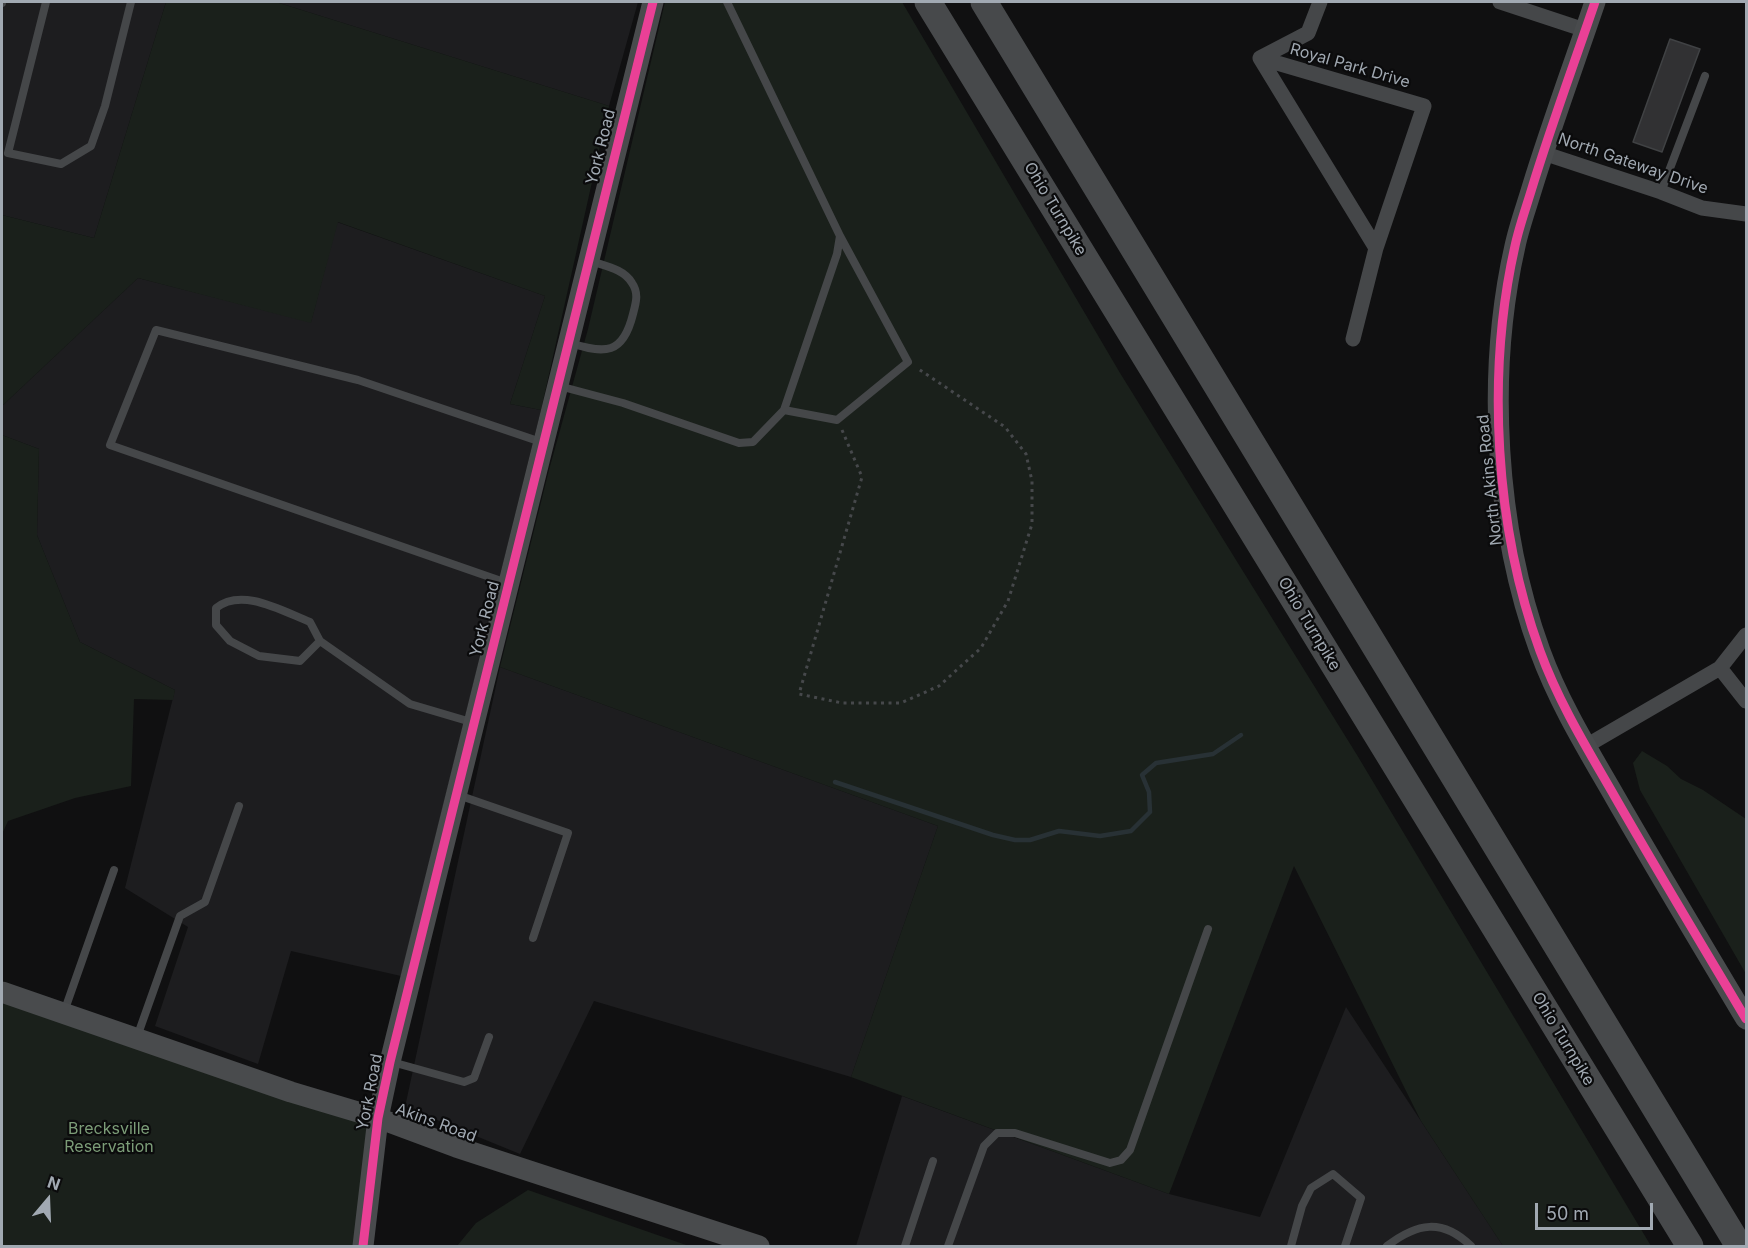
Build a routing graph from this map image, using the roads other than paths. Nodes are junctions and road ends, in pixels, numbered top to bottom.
1 (46, 2) edge
2 (131, 2) edge
3 (653, 2) edge
4 (727, 2) edge
5 (928, 2) edge
6 (984, 2) edge
7 (1320, 2) edge
8 (1500, 2) edge
9 (1595, 2) edge
10 (1586, 30) junction
11 (1260, 58) junction
12 (1705, 76) dead end
13 (4, 152) edge
14 (1543, 153) junction
15 (1662, 192) junction
16 (1746, 214) edge
17 (840, 236) junction
18 (1376, 248) junction
19 (589, 260) junction
20 (1353, 339) dead end
21 (568, 343) junction
22 (558, 386) junction
23 (784, 410) junction
24 (544, 442) junction
25 (509, 583) junction
26 (1746, 635) edge
27 (320, 641) junction
28 (1720, 668) junction
29 (1746, 701) edge
30 (474, 722) junction
31 (1586, 746) junction
32 (457, 794) junction
33 (239, 806) dead end
34 (114, 870) dead end
35 (1208, 929) dead end
36 (533, 938) dead end
37 (2, 992) edge
38 (63, 1014) junction
39 (1746, 1019) edge
40 (489, 1037) dead end
41 (137, 1039) junction
42 (390, 1062) junction
43 (378, 1118) junction
44 (933, 1161) dead end
45 (363, 1246) edge
46 (759, 1246) edge
47 (905, 1246) edge
48 (948, 1246) edge
49 (1292, 1246) edge
50 (1345, 1246) edge
51 (1387, 1246) edge
52 (1471, 1246) edge
53 (1690, 1246) edge
54 (1739, 1246) edge

1 - 13 lane
2 - 13 lane
3 - 19 street, York Road
4 - 17 lane
5 - 53 highway, Ohio Turnpike
6 - 54 highway
7 - 11 street, Royal Park Drive
8 - 10 street
9 - 10 street, North Akins Road
10 - 14 street, North Akins Road
11 - 18 street, Royal Park Drive
11 - 18 street, Royal Park Drive
12 - 15 lane
14 - 15 street, North Gateway Drive
14 - 31 street, North Akins Road
15 - 16 street, North Gateway Drive
17 - 23 lane
17 - 23 lane
18 - 20 street, Royal Park Drive
19 - 21 street, York Road
19 - 21 lane
21 - 22 street, York Road
22 - 23 lane
22 - 24 street, York Road
24 - 25 street, York Road
24 - 25 lane
25 - 30 street, York Road
26 - 28 street
27 - 27 lane
27 - 30 lane
28 - 29 street
28 - 31 street
30 - 32 street, York Road
31 - 39 street, North Akins Road
32 - 36 lane
32 - 42 street, York Road
33 - 41 lane
34 - 38 lane
35 - 48 lane
37 - 38 street, Akins Road
38 - 41 street, Akins Road
40 - 42 lane
41 - 43 street, Akins Road
42 - 43 street, York Road
43 - 45 street, York Road
43 - 46 street, Akins Road
44 - 47 lane
49 - 50 lane
51 - 52 lane

